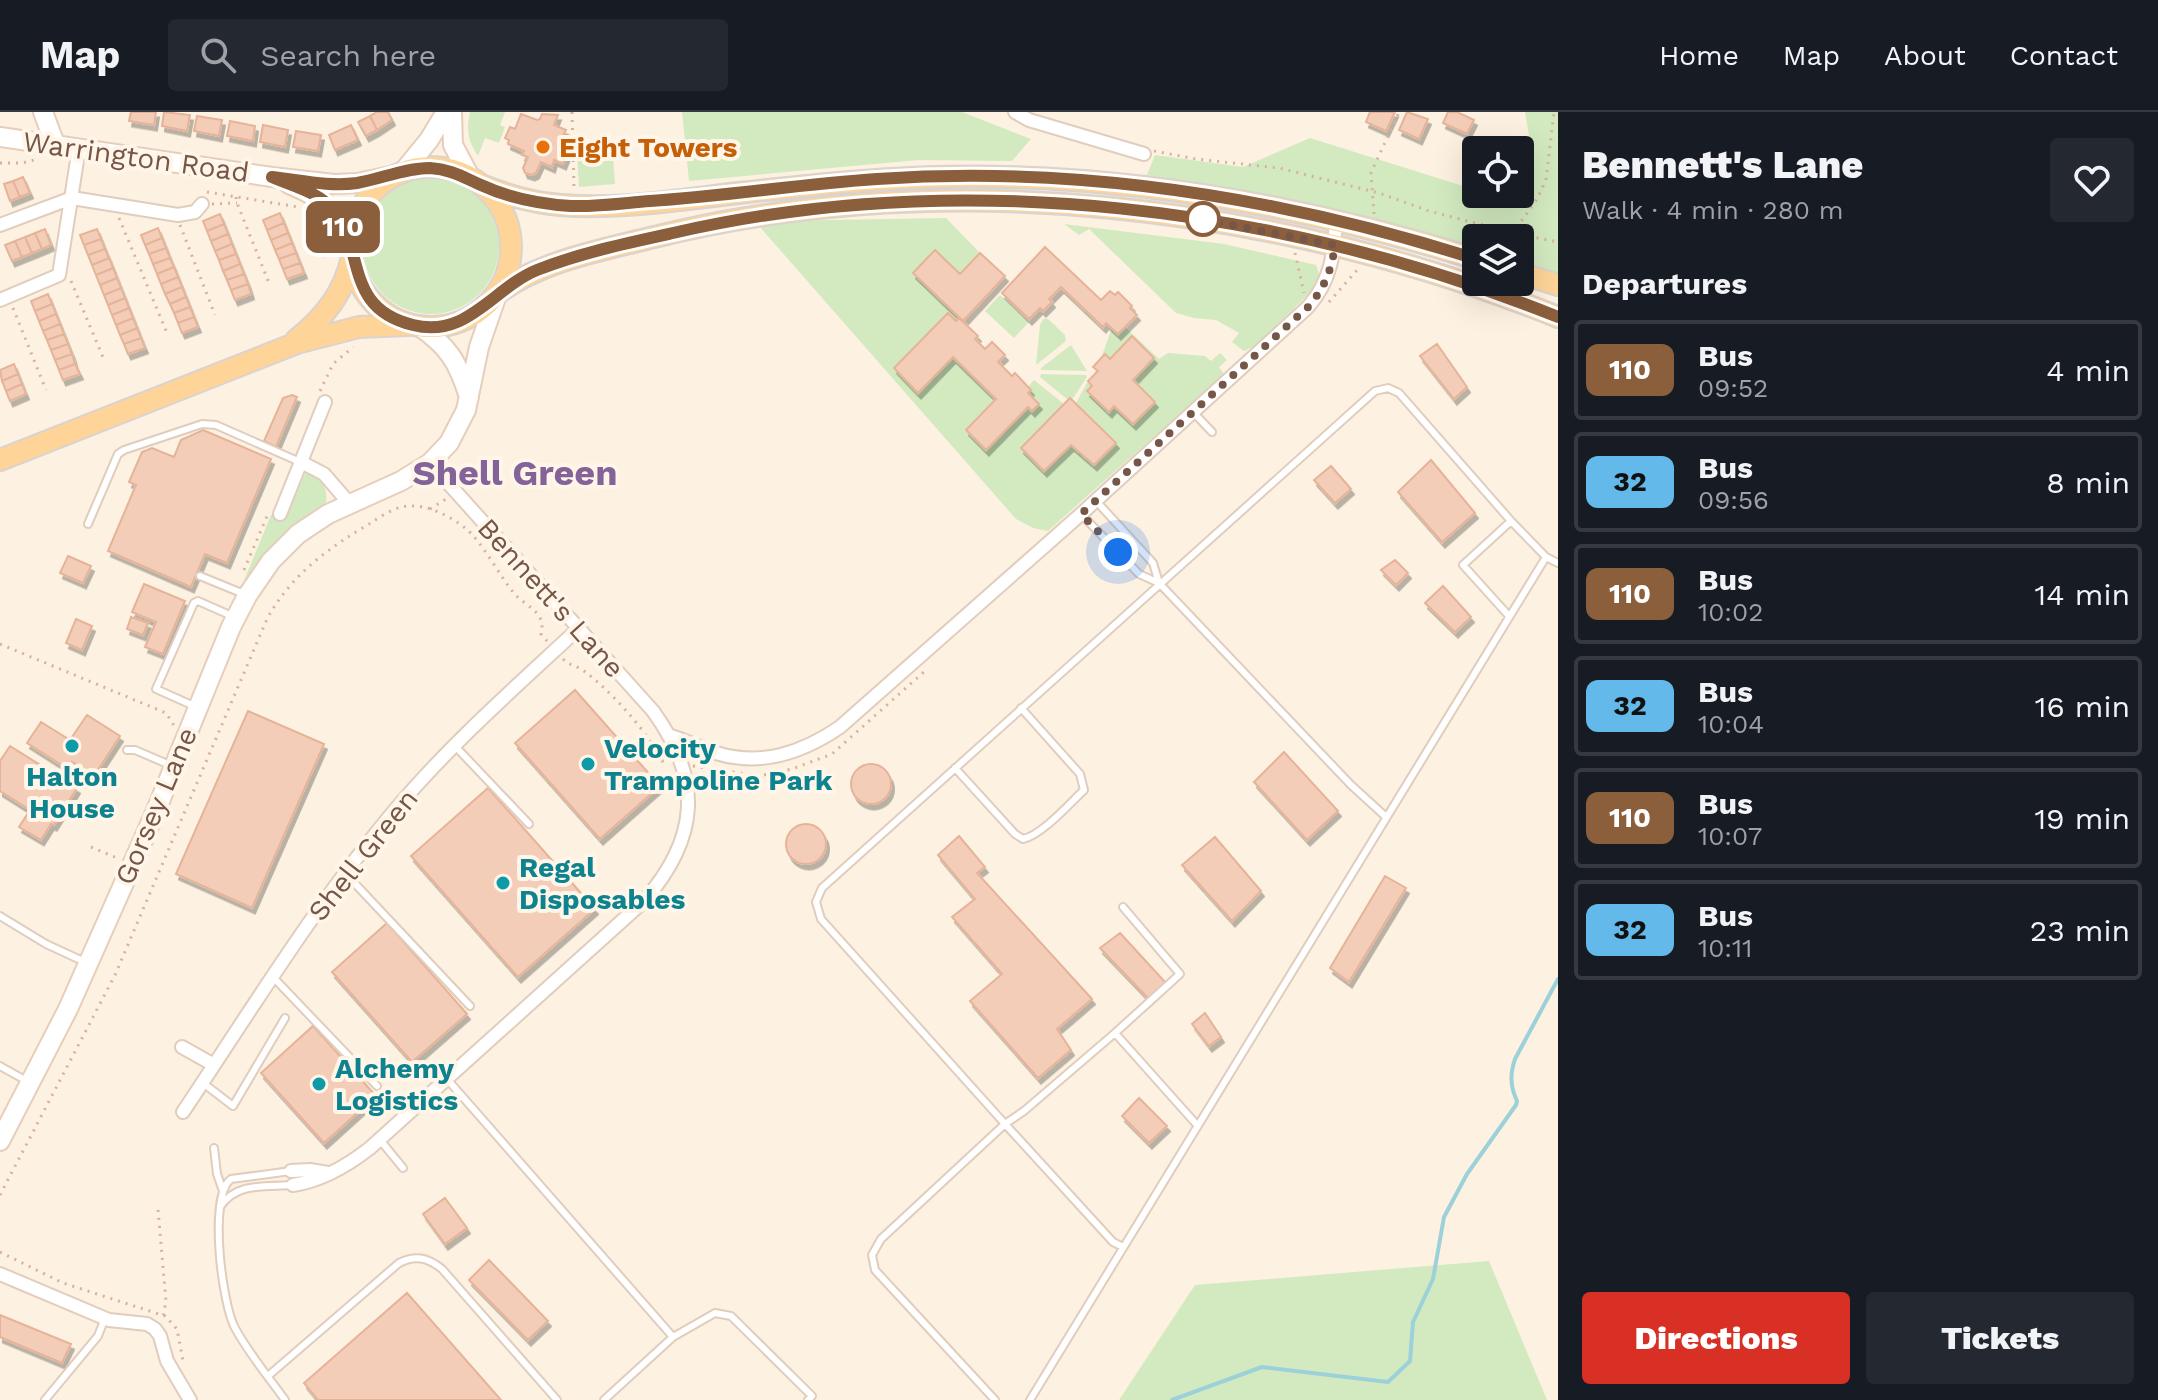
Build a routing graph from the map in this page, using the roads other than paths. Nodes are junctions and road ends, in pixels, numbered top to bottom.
1 (43, 112) edge
2 (449, 112) edge
3 (1015, 112) edge
4 (0, 137) edge
5 (79, 148) junction
6 (50, 149) junction
7 (1144, 154) road end
8 (401, 173) junction
9 (272, 177) junction
10 (476, 182) junction
11 (72, 198) junction
12 (203, 198) road end
13 (1336, 220) junction
14 (0, 225) edge
15 (1335, 245) junction
16 (352, 252) junction
17 (1462, 255) edge
18 (1534, 277) edge
19 (1558, 285) edge
20 (497, 294) junction
21 (4, 299) edge
22 (1558, 317) edge
23 (416, 326) junction
24 (282, 349) junction
25 (469, 397) junction
26 (325, 402) road end
27 (1193, 412) junction
28 (1212, 432) dead end
29 (0, 460) edge
30 (301, 462) junction
31 (430, 463) junction
32 (1096, 501) junction
33 (349, 503) junction
34 (280, 514) road end
35 (1081, 514) junction
36 (1511, 521) junction
37 (88, 524) dead end
38 (1546, 557) junction
39 (1558, 563) edge
40 (200, 576) dead end
41 (1159, 583) junction
42 (247, 596) junction
43 (1509, 616) junction
44 (236, 618) junction
45 (579, 628) junction
46 (197, 707) junction
47 (1021, 708) junction
48 (668, 735) junction
49 (454, 745) junction
50 (127, 750) dead end
51 (174, 766) junction
52 (955, 768) junction
53 (1385, 816) junction
54 (529, 824) dead end
55 (345, 873) junction
56 (1123, 907) dead end
57 (0, 916) edge
58 (89, 963) junction
59 (272, 976) junction
60 (470, 1006) dead end
61 (285, 1018) dead end
62 (1115, 1033) junction
63 (182, 1047) dead end
64 (214, 1065) junction
65 (0, 1066) edge
66 (447, 1079) junction
67 (30, 1083) junction
68 (203, 1083) junction
69 (377, 1086) dead end
70 (183, 1112) dead end
71 (1005, 1124) junction
72 (1197, 1125) junction
73 (380, 1140) junction
74 (0, 1141) edge
75 (214, 1148) dead end
76 (403, 1168) dead end
77 (291, 1171) joint
78 (328, 1173) junction
79 (293, 1185) joint
80 (225, 1193) junction
81 (1123, 1247) junction
82 (0, 1274) edge
83 (105, 1318) junction
84 (673, 1337) junction
85 (268, 1376) junction
86 (45, 1400) edge
87 (190, 1400) edge
88 (285, 1400) edge
89 (557, 1400) edge
90 (604, 1400) edge
91 (808, 1400) edge
92 (995, 1400) edge
93 (1030, 1400) edge

1 - 6 street
2 - 8 street
2 - 10 street
3 - 7 street
4 - 6 street, Warrington Road
5 - 6 street, Warrington Road
5 - 9 street, Warrington Road
5 - 11 street
8 - 9 street, Warrington Road
8 - 10 main road
8 - 16 main road
9 - 16 street, Warrington Road
10 - 13 main road
10 - 20 main road
11 - 12 street
11 - 14 street
11 - 21 street
13 - 15 street
13 - 17 main road
15 - 20 main road
15 - 22 main road
15 - 27 street
16 - 23 main road
16 - 24 main road
18 - 19 main road
20 - 23 main road
20 - 25 street, Gorsey Lane
23 - 24 main road
23 - 25 street
24 - 29 main road
25 - 31 street, Gorsey Lane
26 - 30 street
27 - 28 lane
27 - 32 street
30 - 33 street
30 - 34 street
30 - 37 lane
31 - 33 street, Gorsey Lane
31 - 45 street, Bennett's Lane
32 - 35 street
32 - 41 lane
33 - 42 street, Gorsey Lane
35 - 41 lane
35 - 48 street
36 - 38 lane
36 - 41 lane
36 - 43 lane
38 - 39 lane
38 - 43 lane
40 - 42 lane
41 - 47 lane
41 - 53 lane
42 - 44 street, Gorsey Lane
43 - 53 lane
44 - 46 street, Gorsey Lane
44 - 46 lane
45 - 48 street, Bennett's Lane
45 - 49 street, Shell Green
46 - 51 street, Gorsey Lane
47 - 52 lane
47 - 52 lane
48 - 66 street, Bennett's Lane
49 - 54 lane
49 - 55 street, Shell Green
50 - 51 lane
51 - 58 street, Gorsey Lane
52 - 71 lane
53 - 72 lane
55 - 59 street, Shell Green
55 - 60 lane
56 - 62 lane
57 - 58 lane
58 - 67 street, Gorsey Lane
59 - 64 street, Shell Green
59 - 69 lane
61 - 68 lane
62 - 71 lane
62 - 72 lane
63 - 64 street
64 - 68 street, Shell Green
65 - 67 lane
66 - 73 street, Bennett's Lane
66 - 84 lane
67 - 74 street, Gorsey Lane
68 - 70 street, Shell Green
71 - 81 lane
71 - 92 lane
72 - 81 lane
73 - 76 lane
73 - 78 street, Bennett's Lane
75 - 80 lane
77 - 78 street
77 - 80 lane
78 - 79 street, Bennett's Lane
79 - 80 lane, Bennett's Lane
80 - 85 lane
81 - 93 lane
82 - 83 street
83 - 86 lane
83 - 87 street
84 - 90 lane
84 - 91 lane
85 - 88 lane
85 - 89 lane

